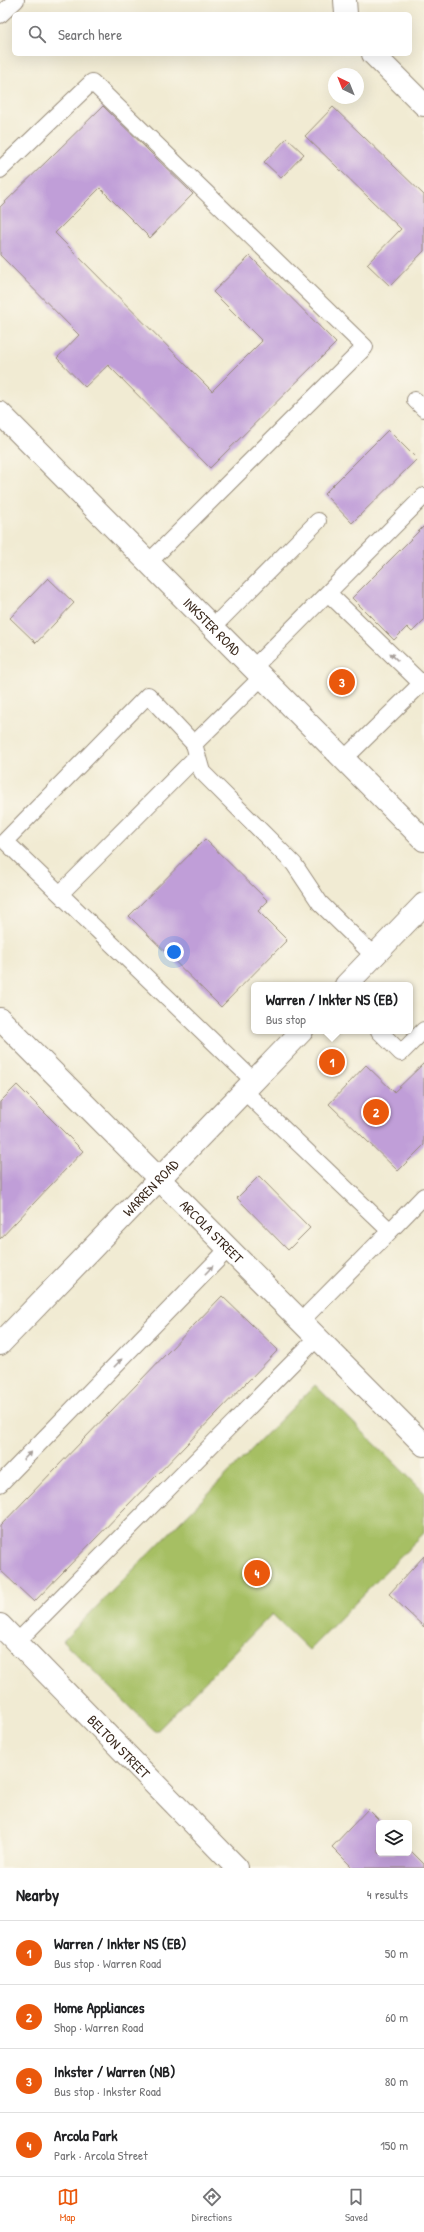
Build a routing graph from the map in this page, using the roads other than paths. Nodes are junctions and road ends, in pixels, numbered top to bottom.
1 (16, 0) edge
2 (345, 0) edge
3 (346, 12) edge
4 (0, 15) edge
5 (375, 56) edge
6 (424, 105) edge
7 (0, 170) edge
8 (0, 413) edge
9 (424, 496) edge
10 (318, 521) dead end
11 (148, 563) junction
12 (328, 593) junction
13 (213, 627) junction
14 (257, 672) junction
15 (423, 682) edge
16 (196, 750) junction
17 (344, 759) junction
18 (424, 840) edge
19 (60, 894) junction
20 (424, 904) edge
21 (374, 956) junction
22 (349, 982) edge
23 (0, 1019) edge
24 (424, 1030) edge
25 (299, 1034) edge
26 (382, 1034) edge
27 (249, 1086) junction
28 (158, 1180) junction
29 (424, 1196) edge
30 (390, 1231) junction
31 (228, 1250) junction
32 (300, 1322) junction
33 (317, 1338) junction
34 (0, 1344) edge
35 (424, 1445) edge
36 (0, 1484) edge
37 (0, 1625) edge
38 (16, 1642) junction
39 (237, 1868) edge

1 - 4 lane
2 - 3 main road
5 - 6 main road
7 - 11 lane
8 - 11 main road, INKSTER ROAD
9 - 12 lane
10 - 13 lane
11 - 13 main road, INKSTER ROAD
12 - 14 lane
15 -> 12 lane
13 - 14 main road, INKSTER ROAD
14 - 16 lane
14 - 17 main road, INKSTER ROAD
15 - 17 lane
16 - 19 lane
16 - 19 lane
16 - 21 lane
17 - 18 main road, INKSTER ROAD
19 - 27 lane
20 - 21 main road
21 - 22 main road
23 - 28 main road, ARCOLA STREET
24 - 26 lane
25 - 27 main road, WARREN ROAD
27 - 28 main road, WARREN ROAD
27 - 30 lane
28 - 31 main road, ARCOLA STREET
28 - 34 main road, WARREN ROAD
29 - 30 lane
30 - 32 lane
31 - 32 main road, ARCOLA STREET
36 -> 31 lane
32 - 33 main road, ARCOLA STREET
33 - 35 main road, ARCOLA STREET
33 - 38 lane
37 - 38 main road, BELTON STREET
38 - 39 main road, BELTON STREET

